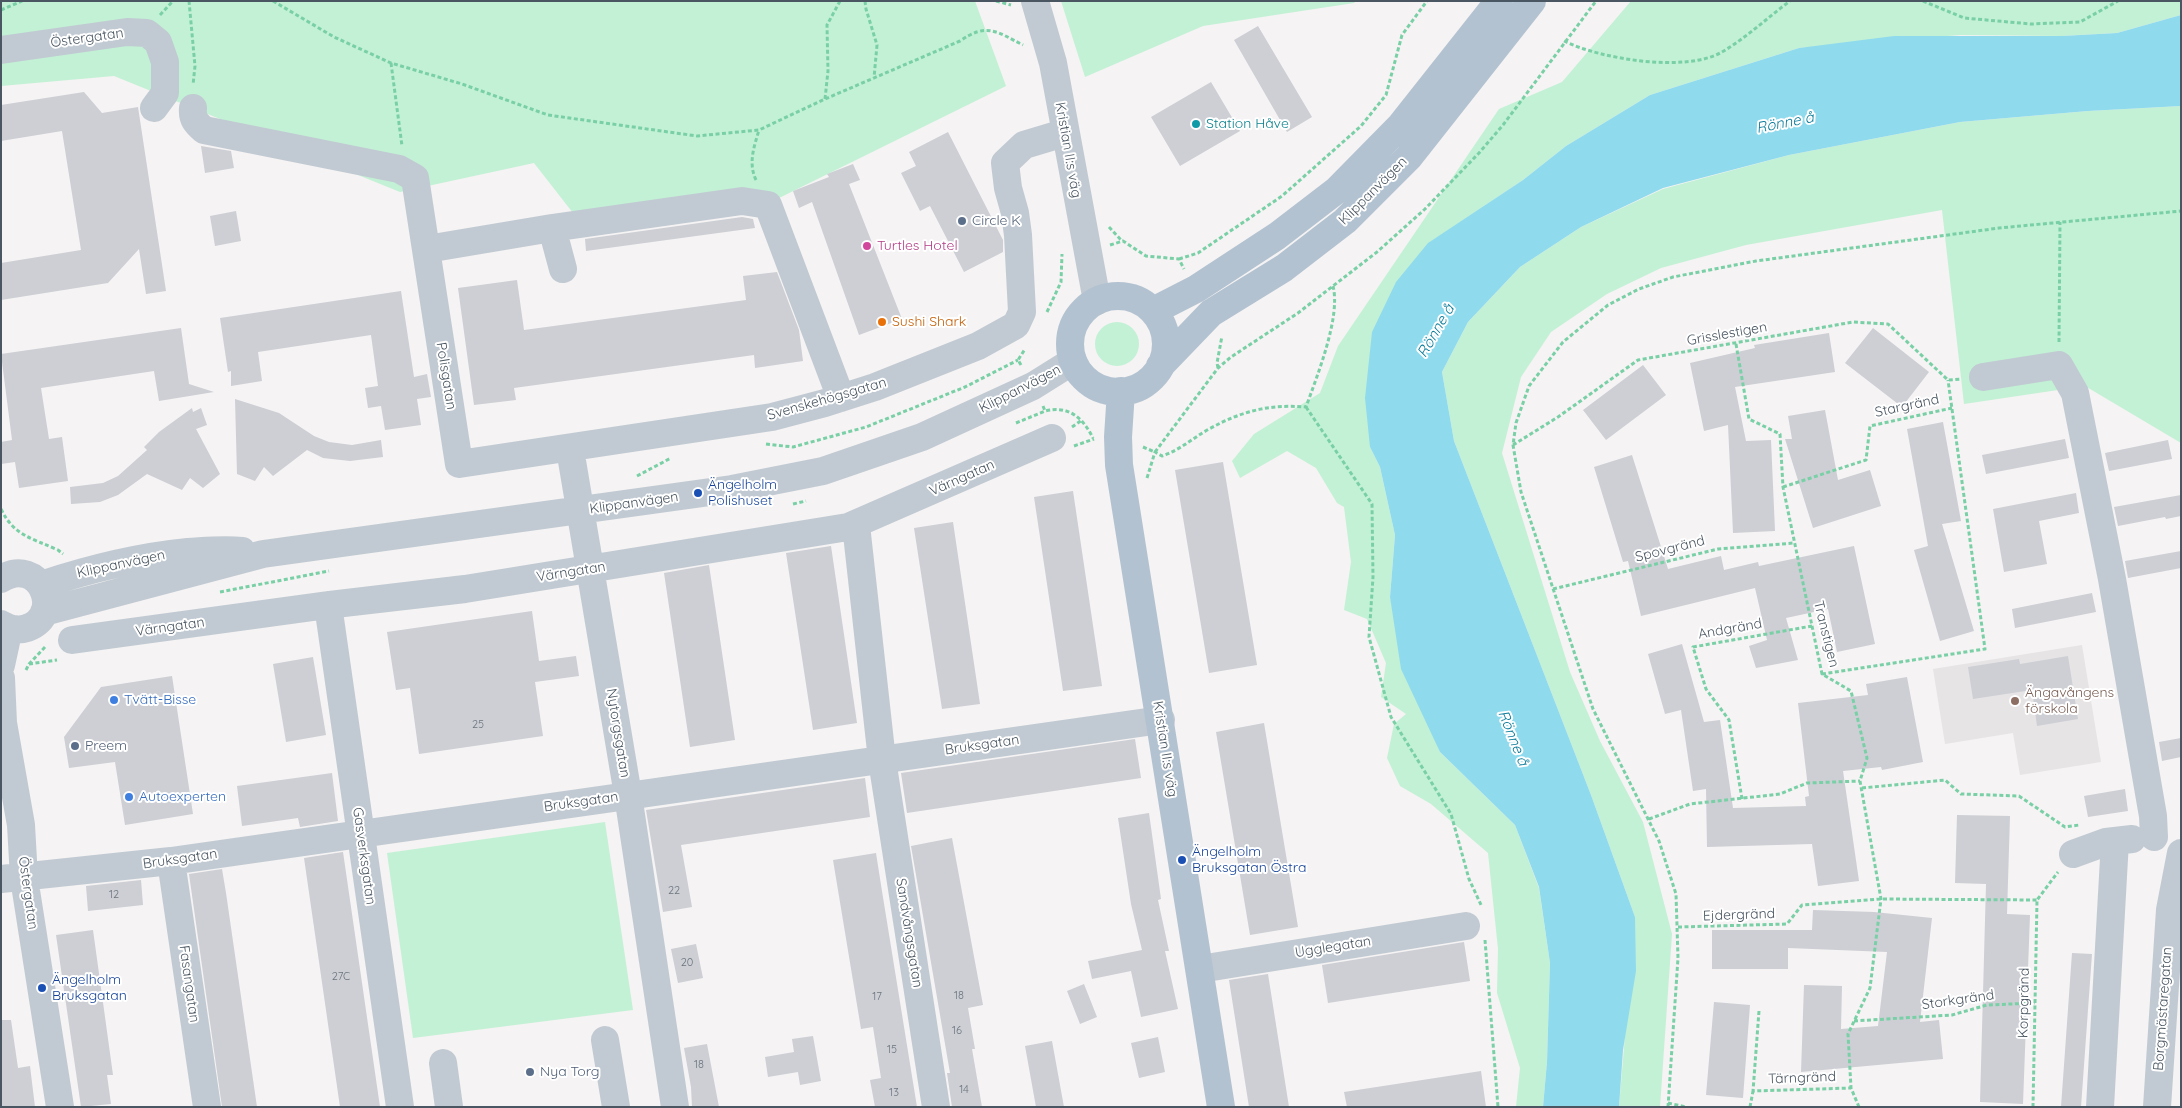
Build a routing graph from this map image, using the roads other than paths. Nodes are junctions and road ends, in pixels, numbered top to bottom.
1 (1499, 1) edge
2 (1532, 1) edge
3 (1027, 4) edge
4 (1, 50) edge
5 (154, 108) dead end
6 (193, 108) road end
7 (1064, 132) junction
8 (552, 228) junction
9 (426, 249) junction
10 (563, 269) dead end
11 (1097, 300) junction
12 (1152, 311) junction
13 (1073, 361) junction
14 (1160, 366) junction
15 (1983, 377) road end
16 (1120, 391) junction
17 (842, 398) junction
18 (1052, 438) dead end
19 (570, 449) junction
20 (580, 511) junction
21 (856, 525) junction
22 (263, 554) junction
23 (590, 569) junction
24 (4, 572) edge
25 (40, 585) junction
26 (328, 604) junction
27 (44, 612) junction
28 (5, 626) edge
29 (72, 640) dead end
30 (1, 665) edge
31 (1, 678) edge
32 (1160, 720) junction
33 (882, 760) junction
34 (628, 796) junction
35 (361, 834) junction
36 (2181, 835) edge
37 (2154, 837) junction
38 (2115, 841) junction
39 (2181, 853) edge
40 (2073, 854) road end
41 (171, 861) junction
42 (13, 879) edge
43 (2175, 910) edge
44 (1478, 923) road end
45 (1200, 969) junction
46 (605, 1040) dead end
47 (443, 1063) dead end
48 (60, 1107) edge
49 (207, 1107) edge
50 (400, 1107) edge
51 (449, 1107) edge
52 (616, 1107) edge
53 (676, 1107) edge
54 (936, 1107) edge
55 (1221, 1107) edge
56 (2100, 1107) edge
57 (2157, 1107) edge

1 - 12 main road, Klippanvägen
2 - 14 main road, Klippanvägen
3 - 7 street, Kristian II:s väg
4 - 5 street, Östergatan
6 - 9 street, Polisgatan
7 - 11 street, Kristian II:s väg
7 - 17 street, Svenskehögsgatan
8 - 9 street
8 - 10 street
8 - 17 street
9 - 19 street, Polisgatan
11 - 12 main road
11 - 13 main road, Klippanvägen
12 - 14 main road
13 - 16 main road, Klippanvägen
13 - 20 street, Klippanvägen
14 - 16 main road, Klippanvägen
15 - 37 street
16 - 32 main road, Kristian II:s väg
17 - 19 street, Svenskehögsgatan
18 - 21 street, Värngatan
19 - 20 street, Nytorgsgatan
20 - 22 street, Klippanvägen
20 - 23 street, Nytorgsgatan
21 - 23 street, Värngatan
21 - 33 street, Sandvångsgatan
22 - 25 street, Klippanvägen
22 - 27 street, Klippanvägen
23 - 26 street, Värngatan
23 - 34 street, Nytorgsgatan
24 - 25 street
25 - 27 street
26 - 29 street, Värngatan
26 - 35 street, Gasverksgatan
27 - 28 street
28 - 30 street
31 - 42 street, Östergatan
32 - 33 street, Bruksgatan
32 - 45 main road, Kristian II:s väg
33 - 34 street, Bruksgatan
33 - 54 street, Sandvångsgatan
34 - 35 street, Bruksgatan
34 - 53 street, Nytorgsgatan
35 - 41 street, Bruksgatan
35 - 50 street, Gasverksgatan
36 - 37 street
37 - 38 street
38 - 40 street
38 - 56 street
39 - 43 street, Borgmästaregatan
41 - 42 street, Bruksgatan
41 - 49 street, Fasangatan
42 - 48 street, Östergatan
43 - 57 street, Borgmästaregatan
44 - 45 street, Ugglegatan
45 - 55 main road, Kristian II:s väg
46 - 52 street
47 - 51 street

